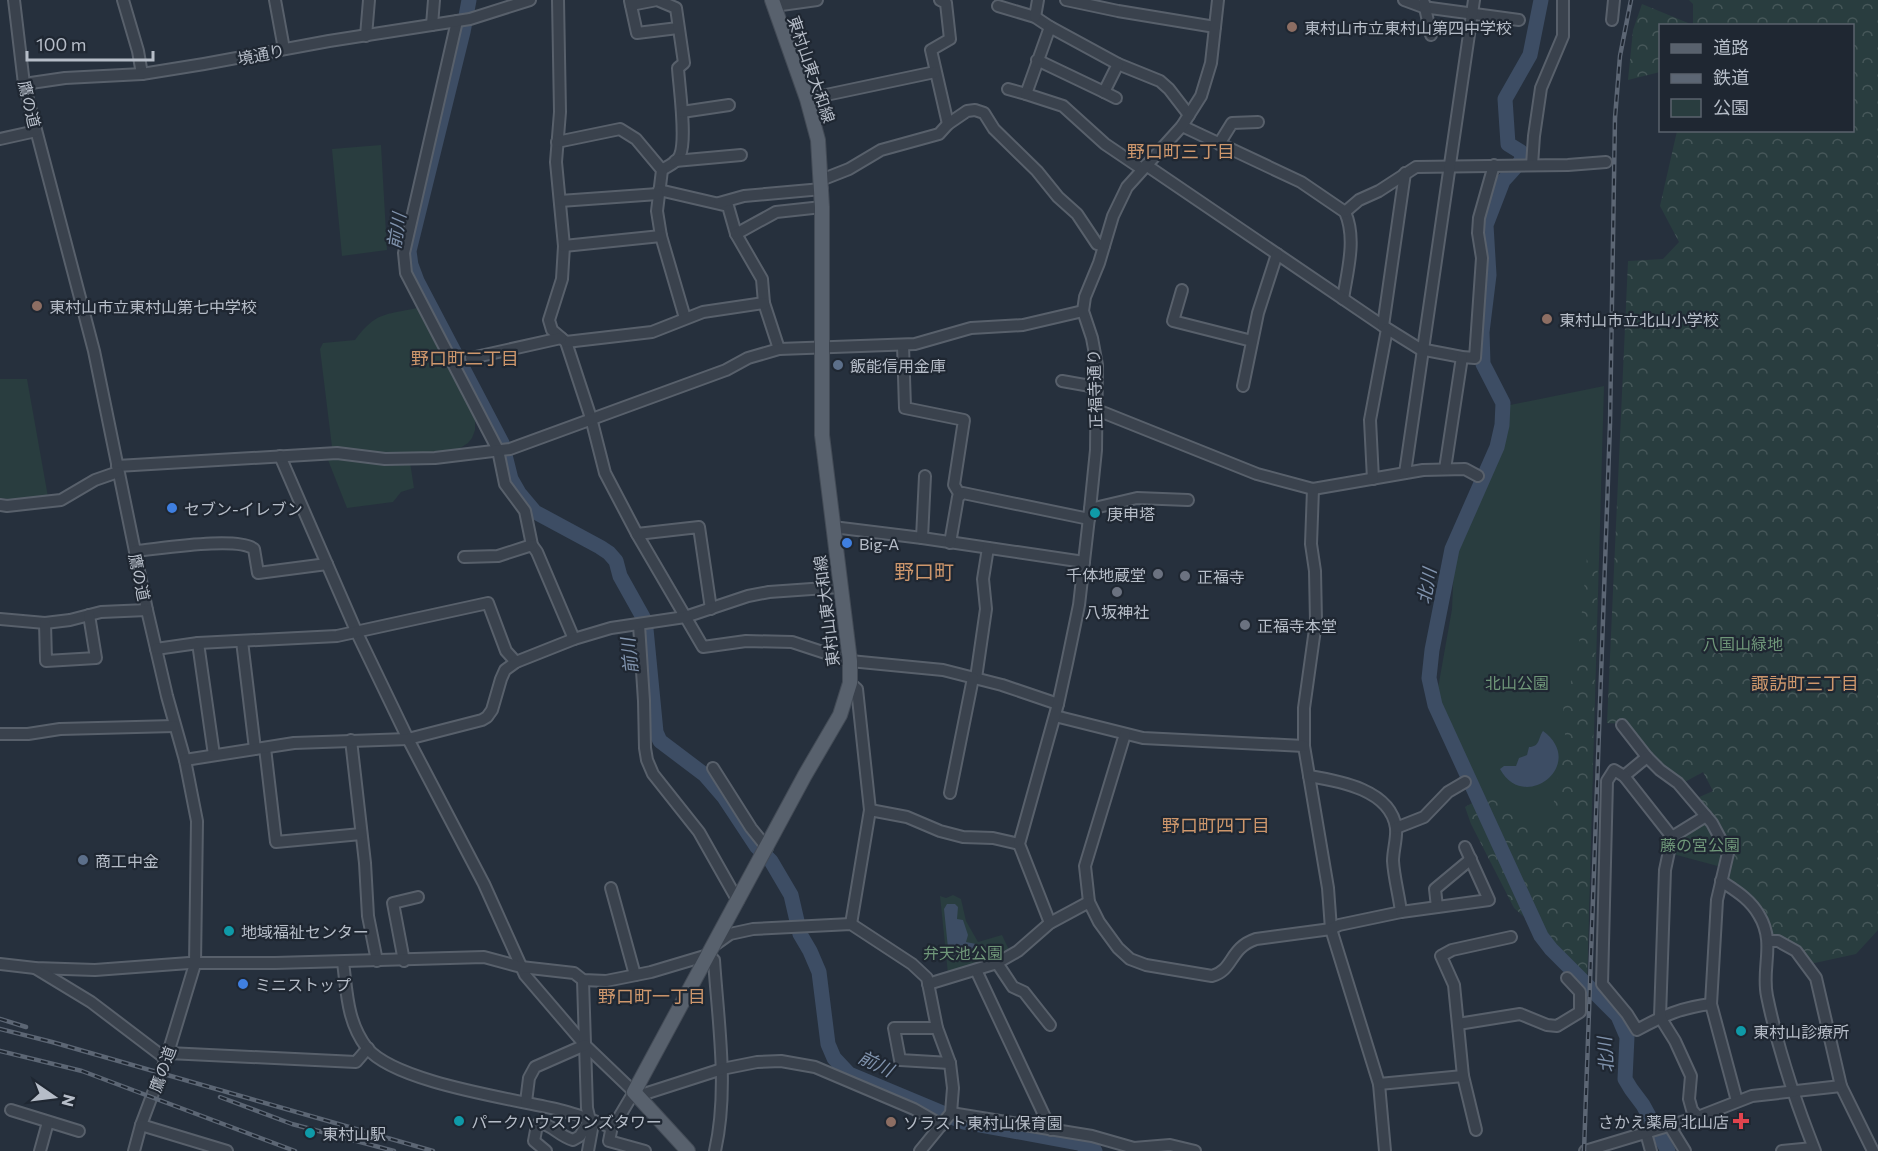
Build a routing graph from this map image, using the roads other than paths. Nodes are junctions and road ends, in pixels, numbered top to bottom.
1 (14, 0) edge
2 (123, 0) edge
3 (275, 0) edge
4 (369, 0) edge
5 (434, 0) edge
6 (530, 0) edge
7 (558, 0) edge
8 (817, 0) edge
9 (940, 0) edge
10 (1038, 0) edge
11 (1066, 0) edge
12 (1218, 0) edge
13 (1404, 0) edge
14 (1474, 0) edge
15 (1563, 0) edge
16 (1614, 0) edge
17 (630, 3) edge
18 (773, 3) edge
19 (1424, 3) edge
20 (1111, 5) edge
21 (998, 6) dead end
22 (1472, 15) junction
23 (1035, 16) junction
24 (463, 20) junction
25 (1520, 20) dead end
26 (1612, 20) dead end
27 (432, 26) junction
28 (1050, 27) junction
29 (1215, 27) junction
30 (678, 28) junction
31 (1431, 35) dead end
32 (366, 36) junction
33 (284, 49) junction
34 (1037, 60) junction
35 (1118, 64) junction
36 (935, 72) junction
37 (142, 74) junction
38 (24, 84) junction
39 (1008, 89) dead end
40 (1104, 92) junction
41 (1026, 94) junction
42 (1116, 98) dead end
43 (807, 99) junction
44 (729, 105) dead end
45 (682, 112) junction
46 (1189, 115) junction
47 (1258, 122) dead end
48 (948, 124) junction
49 (1182, 126) junction
50 (36, 131) junction
51 (0, 139) edge
52 (557, 142) junction
53 (1219, 144) junction
54 (741, 155) dead end
55 (675, 161) junction
56 (1606, 162) dead end
57 (1498, 165) junction
58 (1528, 165) junction
59 (1451, 166) junction
60 (1144, 167) junction
61 (662, 170) junction
62 (1406, 173) junction
63 (822, 185) junction
64 (659, 192) junction
65 (560, 201) junction
66 (718, 203) junction
67 (822, 207) junction
68 (1345, 212) junction
69 (736, 234) junction
70 (661, 236) junction
71 (564, 246) junction
72 (1104, 246) junction
73 (1277, 254) junction
74 (1182, 290) dead end
75 (1343, 299) junction
76 (764, 303) junction
77 (1083, 311) junction
78 (685, 318) junction
79 (1385, 327) junction
80 (564, 340) junction
81 (1252, 341) junction
82 (903, 345) junction
83 (823, 348) junction
84 (779, 350) junction
85 (1424, 350) junction
86 (1462, 357) junction
87 (471, 358) dead end
88 (1062, 381) dead end
89 (1243, 386) dead end
90 (1096, 387) junction
91 (1097, 410) junction
92 (591, 418) junction
93 (503, 450) junction
94 (280, 456) junction
95 (117, 469) junction
96 (1445, 469) junction
97 (1405, 473) junction
98 (925, 476) dead end
99 (1478, 476) dead end
100 (1373, 479) junction
101 (1313, 489) junction
102 (960, 495) junction
103 (1188, 500) dead end
104 (0, 505) edge
105 (1089, 514) junction
106 (833, 527) junction
107 (637, 534) junction
108 (922, 538) junction
109 (950, 543) junction
110 (532, 545) junction
111 (988, 548) junction
112 (135, 551) junction
113 (464, 557) dead end
114 (1084, 562) junction
115 (327, 564) junction
116 (840, 587) junction
117 (711, 609) junction
118 (147, 610) junction
119 (89, 615) junction
120 (685, 617) junction
121 (0, 620) edge
122 (45, 623) junction
123 (644, 624) junction
124 (357, 633) junction
125 (574, 639) junction
126 (242, 641) junction
127 (198, 643) junction
128 (156, 649) junction
129 (850, 661) junction
130 (516, 662) junction
131 (974, 678) junction
132 (850, 682) junction
133 (1058, 704) junction
134 (1054, 716) junction
135 (1622, 725) dead end
136 (174, 726) junction
137 (0, 734) edge
138 (1125, 734) junction
139 (408, 739) junction
140 (351, 740) junction
141 (1304, 746) junction
142 (260, 748) junction
143 (214, 755) junction
144 (1647, 757) junction
145 (185, 760) junction
146 (713, 768) dead end
147 (1310, 776) junction
148 (1624, 776) junction
149 (1465, 782) dead end
150 (950, 793) dead end
151 (870, 810) junction
152 (1706, 816) junction
153 (1396, 828) junction
154 (361, 834) junction
155 (1672, 837) junction
156 (1019, 844) junction
157 (1465, 847) dead end
158 (764, 853) junction
159 (1471, 859) junction
160 (1721, 881) junction
161 (611, 888) dead end
162 (418, 897) dead end
163 (738, 901) junction
164 (1089, 902) junction
165 (1437, 907) junction
166 (1401, 912) junction
167 (1050, 923) junction
168 (850, 924) junction
169 (1330, 929) junction
170 (1510, 937) dead end
171 (1768, 941) junction
172 (711, 950) junction
173 (377, 961) junction
174 (404, 961) junction
175 (344, 962) junction
176 (997, 963) junction
177 (0, 964) edge
178 (195, 964) junction
179 (521, 967) junction
180 (35, 968) junction
181 (976, 970) junction
182 (635, 975) junction
183 (1567, 978) dead end
184 (583, 980) junction
185 (928, 984) junction
186 (1712, 1004) junction
187 (1660, 1017) junction
188 (1458, 1024) junction
189 (1050, 1025) dead end
190 (937, 1028) junction
191 (585, 1045) junction
192 (368, 1048) junction
193 (167, 1056) junction
194 (950, 1063) junction
195 (722, 1069) junction
196 (1463, 1076) junction
197 (1379, 1084) junction
198 (1841, 1086) junction
199 (1792, 1092) junction
200 (636, 1094) junction
201 (1737, 1101) junction
202 (526, 1102) junction
203 (11, 1110) dead end
204 (951, 1114) junction
205 (1698, 1117) junction
206 (590, 1119) junction
207 (48, 1122) junction
208 (141, 1125) junction
209 (942, 1125) junction
210 (612, 1126) junction
211 (1665, 1126) junction
212 (1052, 1130) junction
213 (1476, 1130) dead end
214 (79, 1131) dead end
215 (1648, 1132) junction
216 (576, 1139) junction
217 (196, 1147) edge
218 (589, 1148) edge
219 (1814, 1149) edge
220 (1592, 1150) edge
221 (40, 1151) edge
222 (134, 1151) edge
223 (226, 1151) edge
224 (546, 1151) edge
225 (645, 1151) edge
226 (688, 1151) edge
227 (715, 1151) edge
228 (920, 1151) edge
229 (1195, 1151) edge
230 (1385, 1151) edge
231 (1651, 1151) edge
232 (1685, 1151) edge
233 (1782, 1151) edge
234 (1873, 1151) edge

1 - 38 street, 鷹の道
2 - 37 street
3 - 33 street
4 - 32 street
5 - 27 street
6 - 24 street, 境通り
7 - 52 street
8 - 18 street
9 - 36 street
10 - 23 street
11 - 20 street
12 - 29 street
13 - 19 street
14 - 22 street
15 - 58 street
16 - 26 street
17 - 30 street
17 - 30 street
18 - 43 main road, 東村山東大和線
19 - 22 street
19 - 31 street
20 - 29 street
21 - 23 street
22 - 25 street
22 - 59 street
23 - 28 street
24 - 27 street, 境通り
24 - 93 street
27 - 32 street, 境通り
28 - 34 street
28 - 35 street
29 - 46 street
30 - 45 street
32 - 33 street, 境通り
33 - 37 street, 境通り
34 - 40 street
34 - 41 street
35 - 40 street
35 - 46 street
36 - 43 street
36 - 48 street
37 - 38 street, 境通り
38 - 50 street, 鷹の道
39 - 41 street
40 - 42 street
41 - 60 street
43 - 63 main road, 東村山東大和線
44 - 45 street
45 - 55 street
46 - 49 street
47 - 53 street
48 - 63 street
48 - 72 street
49 - 53 street
49 - 60 street
50 - 51 street
50 - 95 street, 鷹の道
52 - 61 street
52 - 65 street
53 - 68 street
54 - 55 street
55 - 61 street
56 - 58 street
57 - 58 street
57 - 59 street
57 - 86 street
59 - 62 street
59 - 85 street
60 - 72 street
60 - 73 street
61 - 64 street
62 - 68 street
62 - 79 street
63 - 66 street
63 - 67 main road, 東村山東大和線
64 - 65 street
64 - 66 street
64 - 70 street
65 - 71 street
66 - 69 street
67 - 69 street
67 - 83 main road, 東村山東大和線
68 - 75 street
69 - 76 street
70 - 71 street
70 - 78 street
71 - 80 street
72 - 77 street
73 - 75 street
73 - 81 street
74 - 81 street
75 - 79 street
76 - 78 street
76 - 84 street
77 - 82 street
77 - 90 street, 正福寺通り
78 - 80 street
79 - 85 street
79 - 100 street
80 - 87 street
80 - 92 street
81 - 89 street
82 - 83 street
82 - 102 street
83 - 84 street
83 - 106 main road, 東村山東大和線
84 - 92 street
85 - 86 street
85 - 97 street
86 - 96 street
88 - 90 street
90 - 91 street, 正福寺通り
91 - 101 street
91 - 105 street, 正福寺通り
92 - 93 street
92 - 107 street
93 - 94 street
93 - 110 street
94 - 95 street
94 - 115 street
95 - 104 street
95 - 112 street, 鷹の道
96 - 97 street
96 - 99 street
97 - 100 street
98 - 108 street
100 - 101 street
101 - 141 street
102 - 105 street
102 - 109 street
103 - 105 street
105 - 114 street, 正福寺通り
106 - 108 street
106 - 116 main road, 東村山東大和線
107 - 117 street
107 - 120 street
108 - 109 street
109 - 111 street
110 - 113 street
110 - 125 street
111 - 114 street
111 - 131 street
112 - 115 street
112 - 118 street, 鷹の道
114 - 133 street, 正福寺通り
115 - 124 street
116 - 117 street
116 - 129 main road, 東村山東大和線
117 - 120 street
118 - 119 street
118 - 128 street, 鷹の道
119 - 122 street
119 - 122 street
120 - 123 street
120 - 129 street
121 - 122 street
123 - 125 street
123 - 163 street
124 - 126 street
124 - 130 street
124 - 139 street
125 - 130 street
126 - 127 street
126 - 142 street
127 - 128 street
127 - 143 street
128 - 136 street, 鷹の道
129 - 131 street
129 - 132 main road, 東村山東大和線
130 - 139 street
131 - 133 street
131 - 150 street
132 - 151 street
132 - 158 main road, 東村山東大和線
133 - 134 street, 正福寺通り
134 - 138 street
134 - 156 street, 正福寺通り
135 - 144 street
136 - 137 street
136 - 145 street, 鷹の道
138 - 141 street
138 - 164 street
139 - 140 street
139 - 179 street
140 - 142 street
140 - 154 street
141 - 147 street
142 - 143 street
142 - 154 street
143 - 145 street
144 - 148 street
144 - 152 street
145 - 178 street, 鷹の道
146 - 158 street
147 - 153 street
147 - 169 street
148 - 155 street
148 - 187 street
149 - 153 street
151 - 156 street
151 - 168 street
152 - 155 street
152 - 160 street
153 - 166 street
154 - 173 street
155 - 187 street
156 - 167 street
157 - 159 street
158 - 163 main road, 東村山東大和線
159 - 165 street
159 - 165 street
160 - 171 street
160 - 186 street
161 - 182 street
162 - 174 street
163 - 172 main road, 東村山東大和線
164 - 167 street
164 - 169 street
165 - 166 street
166 - 169 street
167 - 176 street
168 - 172 street
168 - 185 street
169 - 197 street
170 - 188 street
171 - 198 street
171 - 199 street
172 - 182 street
172 - 195 street
172 - 200 main road, 東村山東大和線
173 - 174 street
173 - 175 street
174 - 179 street
175 - 178 street
175 - 192 street
176 - 181 street
176 - 189 street
177 - 180 street
178 - 180 street
178 - 193 street, 鷹の道
179 - 184 street
179 - 191 street
180 - 193 street
181 - 185 street
181 - 212 street
182 - 184 street
183 - 188 street
184 - 191 street
185 - 190 street
186 - 187 street
186 - 201 street
187 - 205 street
188 - 196 street
190 - 194 street
190 - 194 street
191 - 200 street
191 - 202 street
191 - 206 street
192 - 193 street
192 - 202 street
193 - 208 street, 鷹の道
194 - 204 street
195 - 200 street
195 - 209 street
195 - 227 street
196 - 197 street
196 - 213 street
197 - 230 street
198 - 199 street
198 - 234 street
199 - 201 street
199 - 219 street
200 - 210 street
200 - 226 main road
201 - 205 street
202 - 206 street
203 - 207 street
204 - 209 street
204 - 212 street
205 - 211 street
206 - 210 street
206 - 216 street
206 - 218 street
207 - 214 street
207 - 221 street
208 - 217 street
208 - 222 street, 鷹の道
209 - 228 street
210 - 225 street
211 - 215 street
211 - 232 street
212 - 229 street
215 - 220 street
215 - 231 street
216 - 218 street
216 - 224 street
217 - 223 street
219 - 233 street

